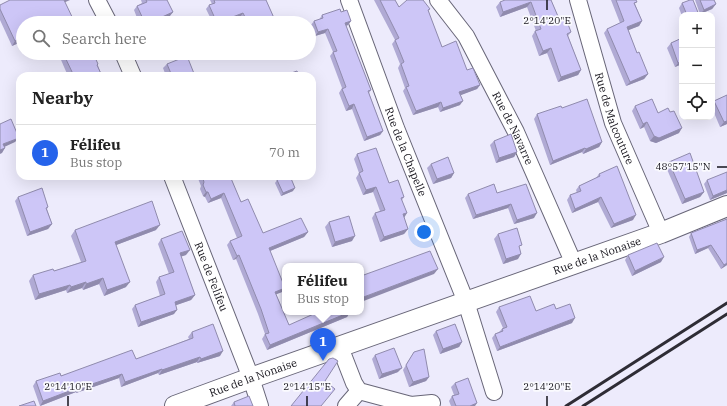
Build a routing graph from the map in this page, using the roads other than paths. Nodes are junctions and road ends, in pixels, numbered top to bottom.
1 (97, 0) edge
2 (349, 0) edge
3 (438, 0) edge
4 (578, 0) edge
5 (105, 16) edge
6 (126, 60) edge
7 (131, 72) edge
8 (174, 180) edge
9 (727, 206) edge
10 (661, 233) junction
11 (574, 264) junction
12 (466, 302) junction
13 (340, 347) junction
14 (251, 378) junction
15 (359, 391) junction
16 (494, 392) dead end
17 (432, 403) dead end
18 (175, 406) edge
19 (260, 406) edge
20 (346, 406) edge

1 - 5 street
2 - 12 street, Rue de la Chapelle
3 - 11 street, Rue de Navarre
4 - 10 street, Rue de Malcouture
6 - 7 street
8 - 14 street, Rue de Felifeu
9 - 10 main road, Rue de la Nonaise
10 - 11 main road, Rue de la Nonaise
11 - 12 main road, Rue de la Nonaise
12 - 13 main road, Rue de la Nonaise
12 - 16 street
13 - 14 main road, Rue de la Nonaise
13 - 15 street
14 - 18 main road, Rue de la Nonaise
14 - 19 street, Rue de Felifeu
15 - 17 street
15 - 20 street

